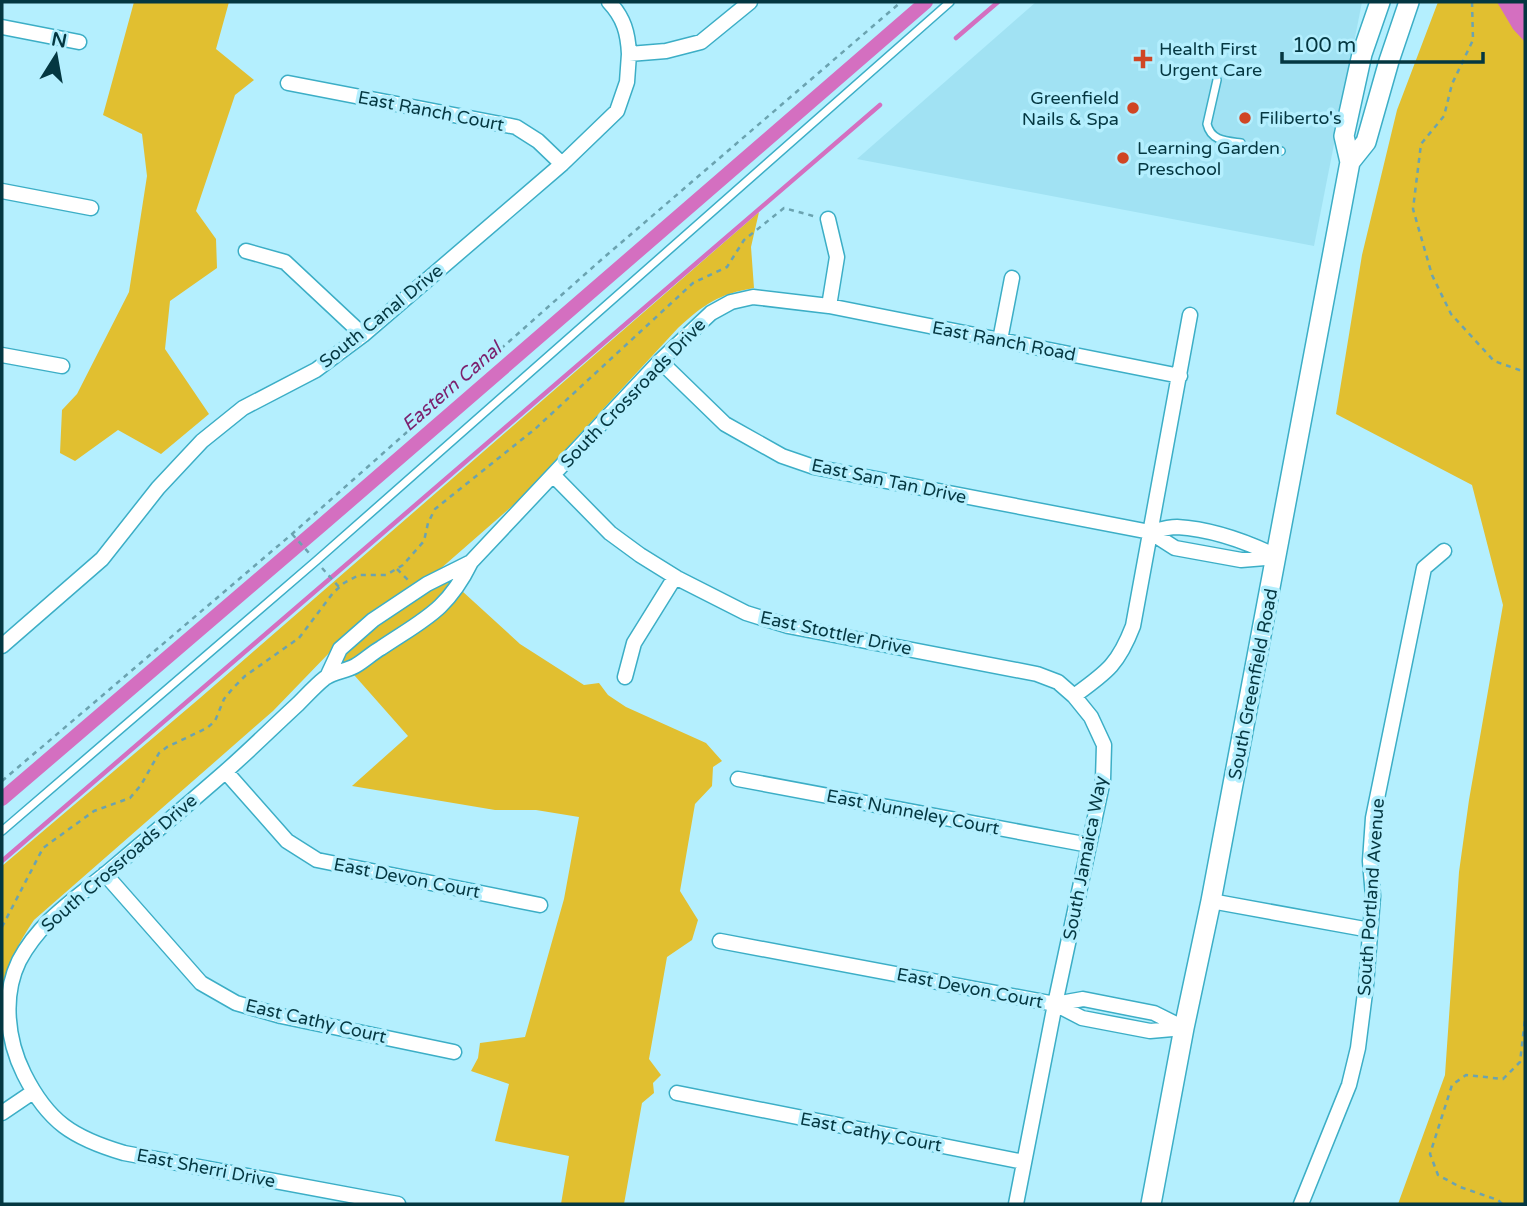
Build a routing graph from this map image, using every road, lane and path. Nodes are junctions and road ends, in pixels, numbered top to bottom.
1 (609, 2) edge
2 (750, 2) edge
3 (901, 2) edge
4 (950, 2) edge
5 (1380, 2) edge
6 (1409, 2) edge
7 (1472, 2) edge
8 (2, 27) edge
9 (79, 42) dead end
10 (629, 54) junction
11 (1217, 80) dead end
12 (288, 83) dead end
13 (1241, 143) dead end
14 (1254, 146) dead end
15 (1281, 150) dead end
16 (1350, 162) junction
17 (562, 164) junction
18 (2, 191) edge
19 (91, 208) dead end
20 (828, 219) joint
21 (246, 251) dead end
22 (1012, 278) dead end
23 (829, 306) junction
24 (1190, 315) dead end
25 (363, 334) junction
26 (1000, 340) junction
27 (2, 355) edge
28 (660, 361) junction
29 (62, 366) dead end
30 (1525, 372) edge
31 (1180, 376) junction
32 (552, 475) junction
33 (1150, 532) junction
34 (292, 534) junction
35 (305, 548) dead end
36 (1444, 551) dead end
37 (1277, 557) junction
38 (471, 562) junction
39 (327, 573) dead end
40 (675, 577) junction
41 (337, 586) junction
42 (2, 646) edge
43 (327, 677) junction
44 (625, 677) dead end
45 (1074, 696) junction
46 (226, 772) junction
47 (738, 779) dead end
48 (2, 781) edge
49 (2, 831) edge
50 (1088, 845) junction
51 (105, 874) junction
52 (1212, 901) junction
53 (540, 905) dead end
54 (2, 927) edge
55 (1370, 930) junction
56 (720, 941) dead end
57 (1055, 1004) junction
58 (1525, 1018) edge
59 (1184, 1028) junction
60 (454, 1052) dead end
61 (33, 1092) junction
62 (677, 1093) dead end
63 (2, 1113) edge
64 (1024, 1162) junction
65 (398, 1204) edge
66 (1016, 1204) edge
67 (1150, 1204) edge
68 (1301, 1204) edge
69 (1502, 1204) edge

1 - 10 street, South Canal Drive
2 - 10 street
3 - 34 path
4 - 49 lane
5 - 16 main road, South Greenfield Road
6 - 16 main road, South Greenfield Road
7 - 30 path
8 - 9 street
10 - 17 street, South Canal Drive
11 - 13 lane
12 - 17 street, East Ranch Court
14 - 15 lane
16 - 37 main road, South Greenfield Road
17 - 25 street, South Canal Drive
18 - 19 street
20 - 23 street
20 - 41 path
21 - 25 street
22 - 26 street
23 - 26 street, East Ranch Road
23 - 28 street, South Crossroads Drive
24 - 31 street
25 - 42 street, South Canal Drive
26 - 31 street, East Ranch Road
27 - 29 street
28 - 32 street, South Crossroads Drive
28 - 33 street, East San Tan Drive
31 - 33 street
32 - 38 street, South Crossroads Drive
32 - 40 street, East Stottler Drive
33 - 37 street, East San Tan Drive
33 - 37 street, East San Tan Drive
33 - 45 street
34 - 35 path
34 - 48 path
36 - 55 street, South Portland Avenue
37 - 52 main road, South Greenfield Road
38 - 43 street, South Crossroads Drive
38 - 43 street, South Crossroads Drive
39 - 41 path
40 - 44 street
40 - 45 street, East Stottler Drive
41 - 54 path
43 - 46 street, South Crossroads Drive
45 - 50 street, South Jamaica Way
46 - 51 street, South Crossroads Drive
46 - 53 street, East Devon Court
47 - 50 street, East Nunneley Court
50 - 57 street, South Jamaica Way
51 - 60 street, East Cathy Court
51 - 61 street, South Crossroads Drive
52 - 55 street
52 - 59 main road, South Greenfield Road
55 - 68 street, South Portland Avenue
56 - 57 street, East Devon Court
57 - 59 street, East Devon Court
57 - 64 street, South Jamaica Way
58 - 69 path
59 - 67 main road, South Greenfield Road
61 - 63 street
61 - 65 street, East Sherri Drive
62 - 64 street, East Cathy Court
64 - 66 street, South Jamaica Way

